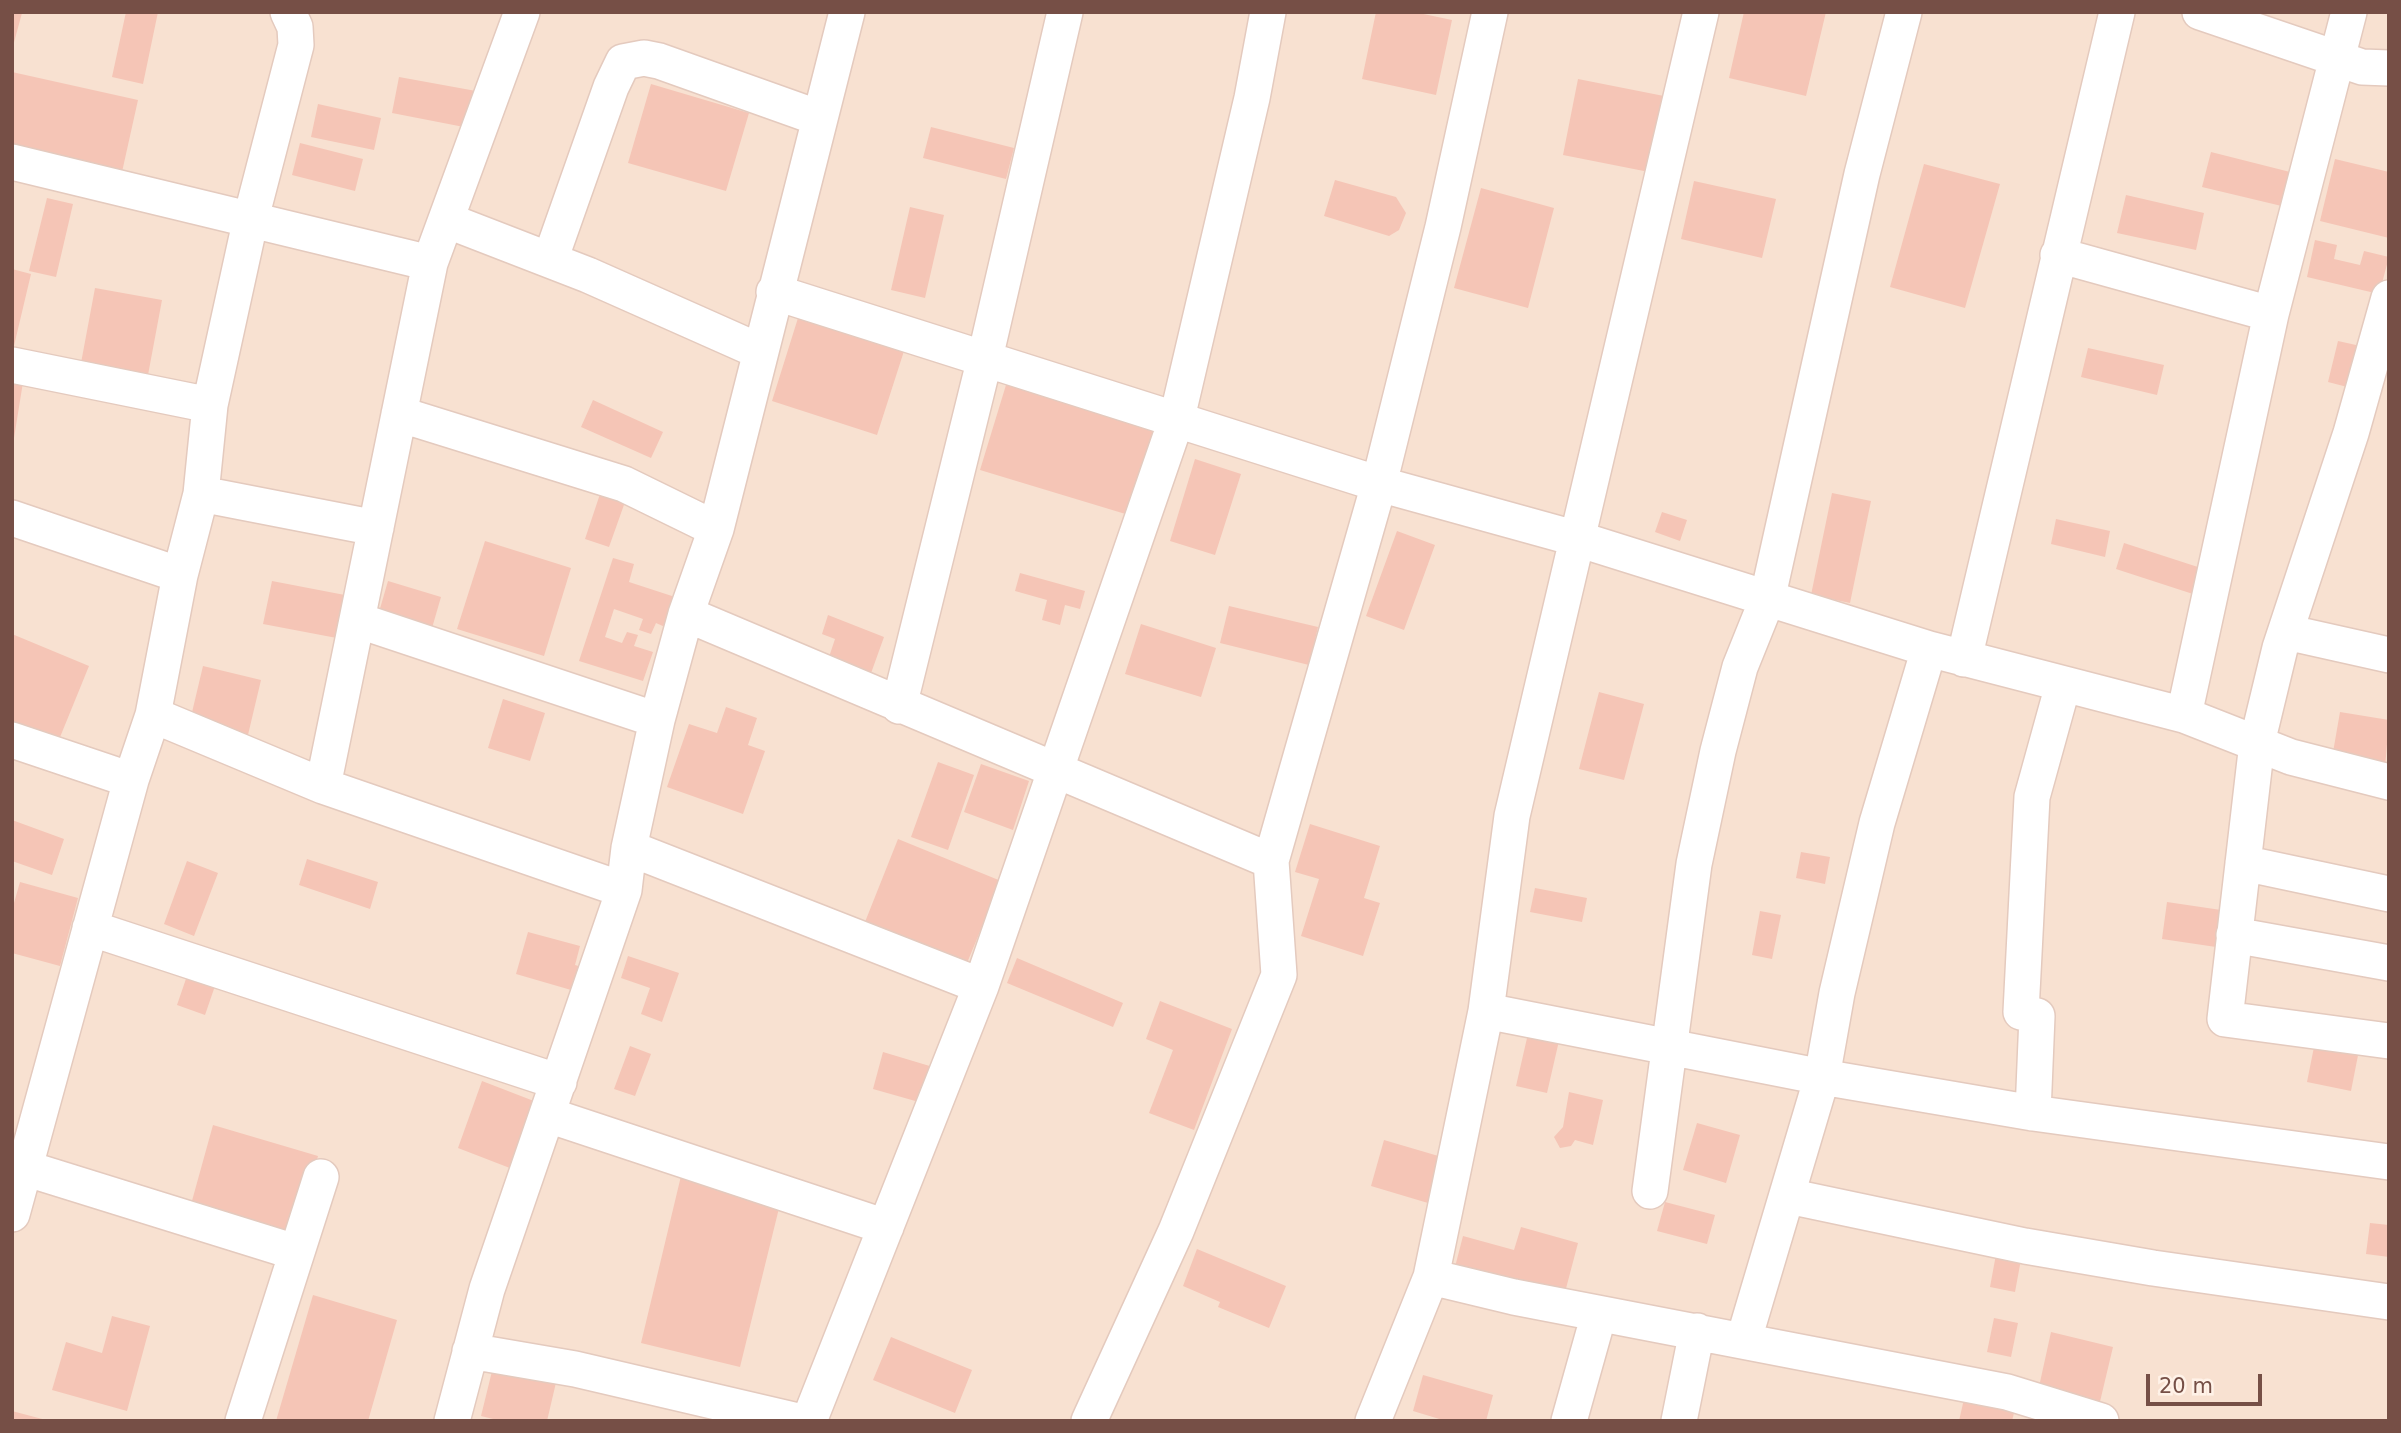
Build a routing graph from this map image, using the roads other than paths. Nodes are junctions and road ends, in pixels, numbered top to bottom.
1 (288, 12) edge
2 (522, 12) edge
3 (847, 12) edge
4 (1065, 12) edge
5 (1268, 12) edge
6 (1490, 12) edge
7 (1701, 12) edge
8 (1904, 12) edge
9 (2117, 12) edge
10 (2200, 12) edge
11 (2349, 12) edge
12 (2338, 57) junction
13 (2389, 68) edge
14 (819, 118) junction
15 (12, 162) edge
16 (251, 218) junction
17 (446, 220) junction
18 (2059, 255) junction
19 (550, 260) junction
20 (430, 263) junction
21 (774, 292) junction
22 (2389, 298) edge
23 (2271, 314) junction
24 (760, 352) junction
25 (985, 358) junction
26 (12, 365) edge
27 (210, 405) junction
28 (399, 414) junction
29 (1177, 418) junction
30 (1379, 484) junction
31 (201, 494) junction
32 (12, 518) edge
33 (376, 528) junction
34 (716, 529) junction
35 (1578, 538) junction
36 (180, 575) junction
37 (1768, 600) junction
38 (686, 614) junction
39 (357, 620) junction
40 (2286, 632) junction
41 (1929, 649) junction
42 (2389, 655) edge
43 (1964, 659) junction
44 (2063, 685) junction
45 (899, 706) junction
46 (153, 715) junction
47 (2184, 715) junction
48 (657, 720) junction
49 (12, 740) edge
50 (2256, 743) junction
51 (1055, 769) junction
52 (131, 780) junction
53 (2389, 782) edge
54 (323, 786) junction
55 (629, 848) junction
56 (1271, 861) junction
57 (2243, 863) junction
58 (624, 890) junction
59 (2389, 894) edge
60 (90, 928) junction
61 (2234, 935) junction
62 (2389, 963) edge
63 (981, 986) junction
64 (1486, 1011) junction
65 (2389, 1041) edge
66 (1669, 1046) junction
67 (1822, 1077) junction
68 (559, 1082) junction
69 (2033, 1113) junction
70 (548, 1115) junction
71 (2389, 1162) edge
72 (20, 1166) edge
73 (321, 1177) dead end
74 (1650, 1191) dead end
75 (1788, 1196) junction
76 (12, 1214) edge
77 (886, 1227) junction
78 (295, 1252) junction
79 (1431, 1277) junction
80 (2389, 1302) edge
81 (1599, 1314) junction
82 (1697, 1331) junction
83 (1744, 1339) junction
84 (470, 1351) junction
85 (243, 1421) edge
86 (452, 1421) edge
87 (798, 1421) edge
88 (810, 1421) edge
89 (1089, 1421) edge
90 (1373, 1421) edge
91 (1569, 1421) edge
92 (1679, 1421) edge
93 (2101, 1421) edge

1 - 16 street
2 - 17 street
3 - 14 street
4 - 25 street
5 - 29 street
6 - 30 street
7 - 35 street
8 - 37 street
9 - 18 street
10 - 12 street
11 - 12 street
12 - 13 street
12 - 23 street
14 - 19 street
14 - 21 street
15 - 16 street
16 - 20 street
16 - 27 street
17 - 19 street
17 - 20 street
18 - 23 street
18 - 43 street
19 - 24 street
20 - 28 street
21 - 24 street
21 - 25 street
22 - 40 street
23 - 47 street
24 - 34 street
25 - 29 street
25 - 45 street
26 - 27 street
27 - 31 street
28 - 33 street
28 - 34 street
29 - 30 street
29 - 51 street
30 - 35 street
30 - 56 street
31 - 33 street
31 - 36 street
32 - 36 street
33 - 39 street
34 - 38 street
35 - 37 street
35 - 64 street
36 - 46 street
37 - 41 street
37 - 66 street
38 - 45 street
38 - 48 street
39 - 48 street
39 - 54 street
40 - 42 street
40 - 50 street
41 - 43 street
41 - 67 street
43 - 44 street
44 - 47 street
44 - 69 street
45 - 51 street
46 - 52 street
46 - 54 street
47 - 50 street
48 - 55 street
49 - 52 street
50 - 53 street
50 - 57 street
51 - 56 street
51 - 63 street
52 - 60 street
54 - 58 street
55 - 58 street
55 - 63 street
56 - 89 street
57 - 59 street
57 - 61 street
58 - 68 street
60 - 68 street
60 - 72 street
61 - 62 street
61 - 65 street
63 - 77 street
64 - 66 street
64 - 79 street
66 - 67 street
66 - 74 street
67 - 69 street
67 - 75 street
68 - 70 street
69 - 71 street
70 - 77 street
70 - 84 street
72 - 76 street
72 - 78 street
73 - 78 street
75 - 80 street
75 - 83 street
77 - 88 street
78 - 85 street
79 - 81 street
79 - 90 street
81 - 82 street
81 - 91 street
82 - 83 street
82 - 92 street
83 - 93 street
84 - 86 street
84 - 87 street

